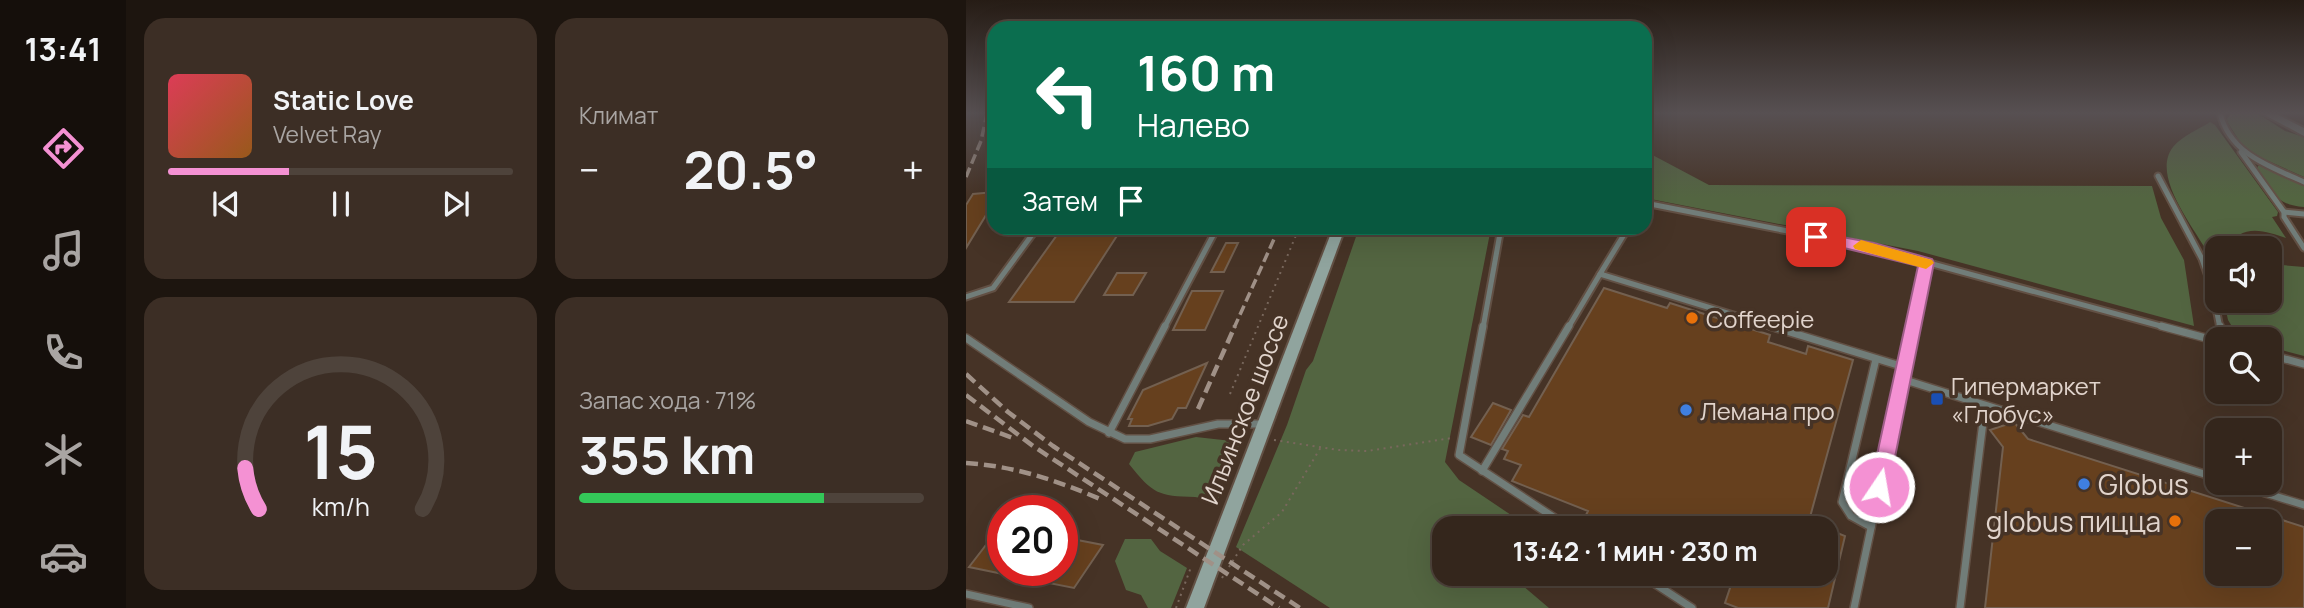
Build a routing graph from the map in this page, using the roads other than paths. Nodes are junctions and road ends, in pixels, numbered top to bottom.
1 (2233, 141) edge
2 (2241, 152) junction
3 (2158, 176) dead end
4 (2304, 182) edge
5 (1652, 204) edge
6 (2284, 212) junction
7 (2304, 214) edge
8 (1032, 235) edge
9 (1213, 235) edge
10 (1336, 235) edge
11 (1500, 235) edge
12 (1624, 235) edge
13 (2304, 248) edge
14 (1927, 263) junction
15 (1600, 274) junction
16 (966, 297) edge
17 (2219, 327) edge
18 (2205, 336) edge
19 (966, 338) edge
20 (2282, 358) edge
21 (1876, 359) junction
22 (2304, 364) edge
23 (1905, 367) junction
24 (1902, 379) junction
25 (1985, 405) junction
26 (1262, 432) junction
27 (1108, 433) junction
28 (1482, 471) junction
29 (2205, 474) edge
30 (2272, 495) edge
31 (2304, 505) edge
32 (1551, 516) edge
33 (1871, 527) junction
34 (1658, 586) edge
35 (966, 594) edge
36 (1029, 608) edge
37 (1195, 608) edge
38 (1692, 608) edge
39 (1854, 608) edge
40 (1960, 608) edge

1 - 2 lane
2 - 4 lane
2 - 6 lane
3 - 17 lane
5 - 14 lane
6 - 7 lane
6 - 13 lane
8 - 16 lane
9 - 27 lane
10 - 26 main road, Ильинское шоссе
11 - 28 lane
12 - 15 lane
14 - 18 lane
14 - 23 lane
15 - 21 lane
15 - 28 lane
19 - 27 lane
20 - 22 lane
21 - 23 lane
21 - 33 lane
23 - 24 lane
24 - 25 lane
24 - 33 lane
25 - 29 lane
25 - 40 lane
26 - 27 lane
26 - 37 main road, Ильинское шоссе
28 - 32 lane
30 - 31 lane
33 - 39 lane
34 - 38 lane
35 - 36 lane

